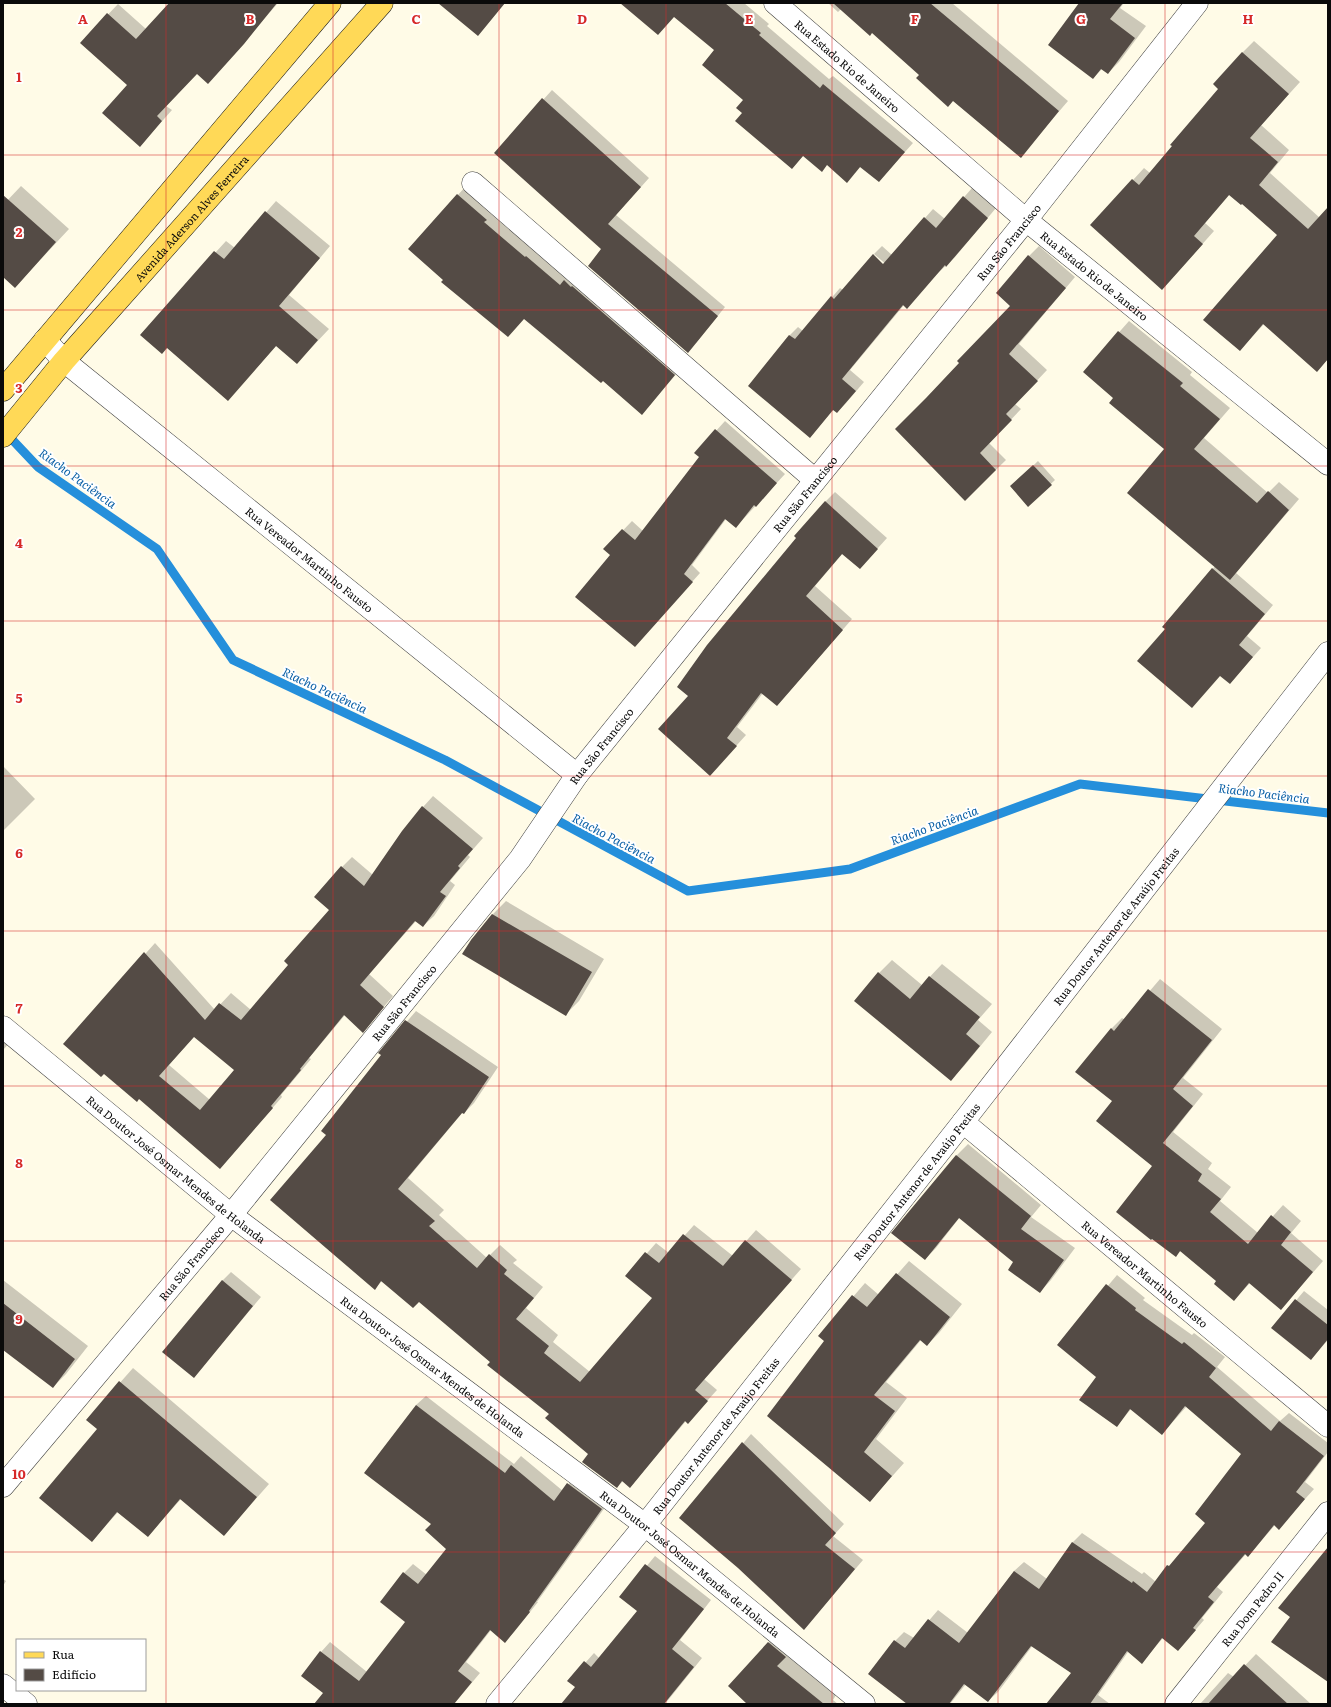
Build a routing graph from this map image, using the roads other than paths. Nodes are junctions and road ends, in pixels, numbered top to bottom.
1 (330, 3) edge
2 (382, 3) edge
3 (775, 3) edge
4 (1197, 3) edge
5 (473, 183) dead end
6 (1026, 220) junction
7 (45, 340) junction
8 (64, 361) junction
9 (3, 390) edge
10 (3, 436) edge
11 (1328, 464) edge
12 (815, 480) junction
13 (1328, 653) edge
14 (577, 776) junction
15 (3, 1027) edge
16 (963, 1122) junction
17 (232, 1215) junction
18 (1328, 1426) edge
19 (3, 1486) edge
20 (1328, 1513) edge
21 (645, 1525) junction
22 (3, 1686) edge
23 (26, 1704) edge
24 (497, 1704) edge
25 (864, 1704) edge
26 (1176, 1704) edge

1 - 7 main road
2 - 8 main road, Avenida Aderson Alves Ferreira
3 - 6 street, Rua Estado Rio de Janeiro
4 - 6 street, Rua São Francisco
5 - 12 street
6 - 11 street, Rua Estado Rio de Janeiro
6 - 12 street, Rua São Francisco
7 - 8 street, Rua Vereador Martinho Fausto
7 - 9 main road
8 - 10 main road, Avenida Aderson Alves Ferreira
8 - 14 street, Rua Vereador Martinho Fausto
12 - 14 street, Rua São Francisco
13 - 16 street, Rua Doutor Antenor de Araújo Freitas
14 - 17 street, Rua São Francisco
15 - 17 street, Rua Doutor José Osmar Mendes de Holanda
16 - 18 street, Rua Vereador Martinho Fausto
16 - 21 street, Rua Doutor Antenor de Araújo Freitas
17 - 19 street, Rua São Francisco
17 - 21 street, Rua Doutor José Osmar Mendes de Holanda
20 - 26 street, Rua Dom Pedro II
21 - 24 street, Rua Doutor Antenor de Araújo Freitas
21 - 25 street, Rua Doutor José Osmar Mendes de Holanda
22 - 23 street

